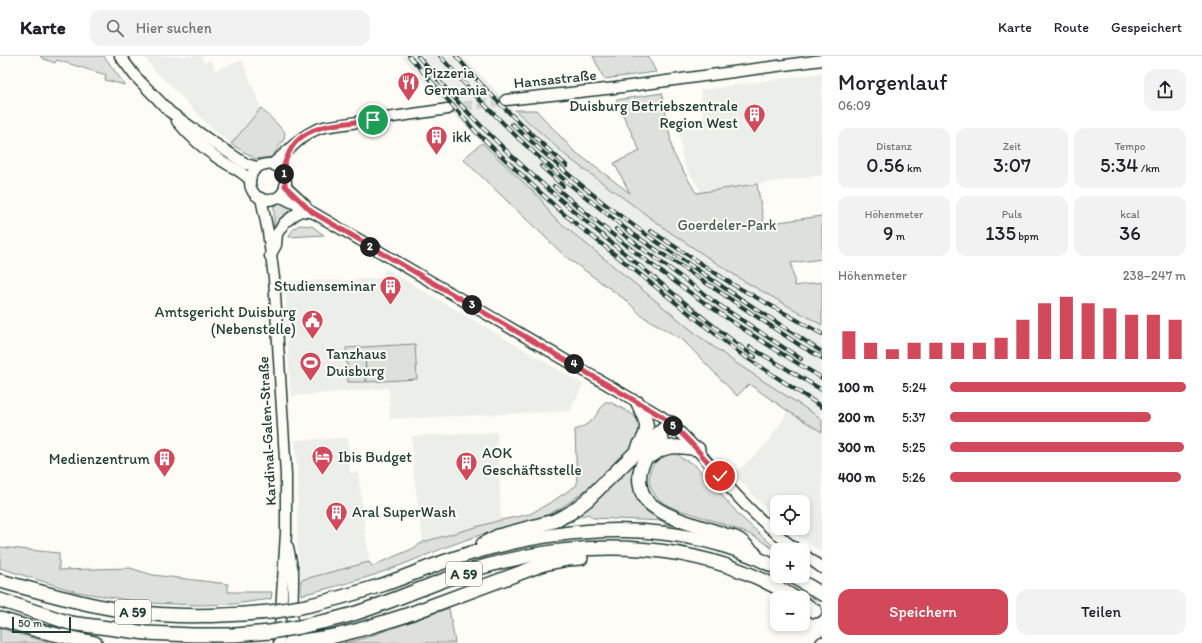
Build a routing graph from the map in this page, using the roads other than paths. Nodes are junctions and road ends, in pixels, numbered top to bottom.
1 (120, 56) edge
2 (822, 60) edge
3 (506, 100) tunnel mouth
4 (448, 108) tunnel mouth
5 (170, 112) junction
6 (294, 144) junction
7 (272, 164) junction
8 (257, 167) junction
9 (282, 171) junction
10 (250, 180) junction
11 (285, 186) junction
12 (261, 198) junction
13 (275, 198) junction
14 (312, 212) junction
15 (268, 232) junction
16 (270, 256) junction
17 (638, 403) junction
18 (671, 424) junction
19 (698, 449) junction
20 (635, 453) junction
21 (640, 477) junction
22 (286, 533) junction
23 (789, 543) edge
24 (634, 549) junction
25 (466, 554) junction
26 (759, 558) junction
27 (810, 559) edge
28 (770, 564) edge
29 (822, 568) edge
30 (0, 581) edge
31 (804, 583) edge
32 (782, 591) edge
33 (822, 594) edge
34 (0, 600) edge
35 (810, 608) edge
36 (815, 611) dead end
37 (0, 619) edge
38 (335, 636) junction
39 (94, 643) edge
40 (279, 643) edge
41 (291, 643) edge
42 (318, 643) edge

1 - 5 main road
2 - 3 main road, Hansastraße
4 - 6 main road
5 - 8 main road
5 - 10 main road
6 - 7 main road
6 - 9 main road
7 - 8 main road
7 - 9 main road
8 - 10 main road
9 - 11 main road
10 - 12 main road
11 - 13 main road
11 - 14 main road
12 - 13 main road
12 - 15 main road, Kardinal-Galen-Straße
13 - 14 main road
13 - 15 main road, Kardinal-Galen-Straße
14 - 16 main road, Kardinal-Galen-Straße
14 - 17 main road
15 - 16 main road, Kardinal-Galen-Straße
16 - 22 main road, Kardinal-Galen-Straße
17 - 18 main road
17 - 20 highway
18 - 19 main road
18 - 20 highway
18 - 21 highway
19 - 21 highway
19 - 23 main road
20 - 25 highway
21 - 26 highway
22 - 40 main road, Kardinal-Galen-Straße
22 - 41 main road, Kardinal-Galen-Straße
24 - 32 highway, A 59
24 - 34 highway, A 59, bridge
24 - 38 highway
25 - 26 highway, A 59
25 - 30 highway, A 59, bridge
26 - 28 highway, A 59
27 - 29 main road
31 - 33 highway
35 - 36 highway
37 - 39 highway
38 - 41 highway
38 - 42 highway

